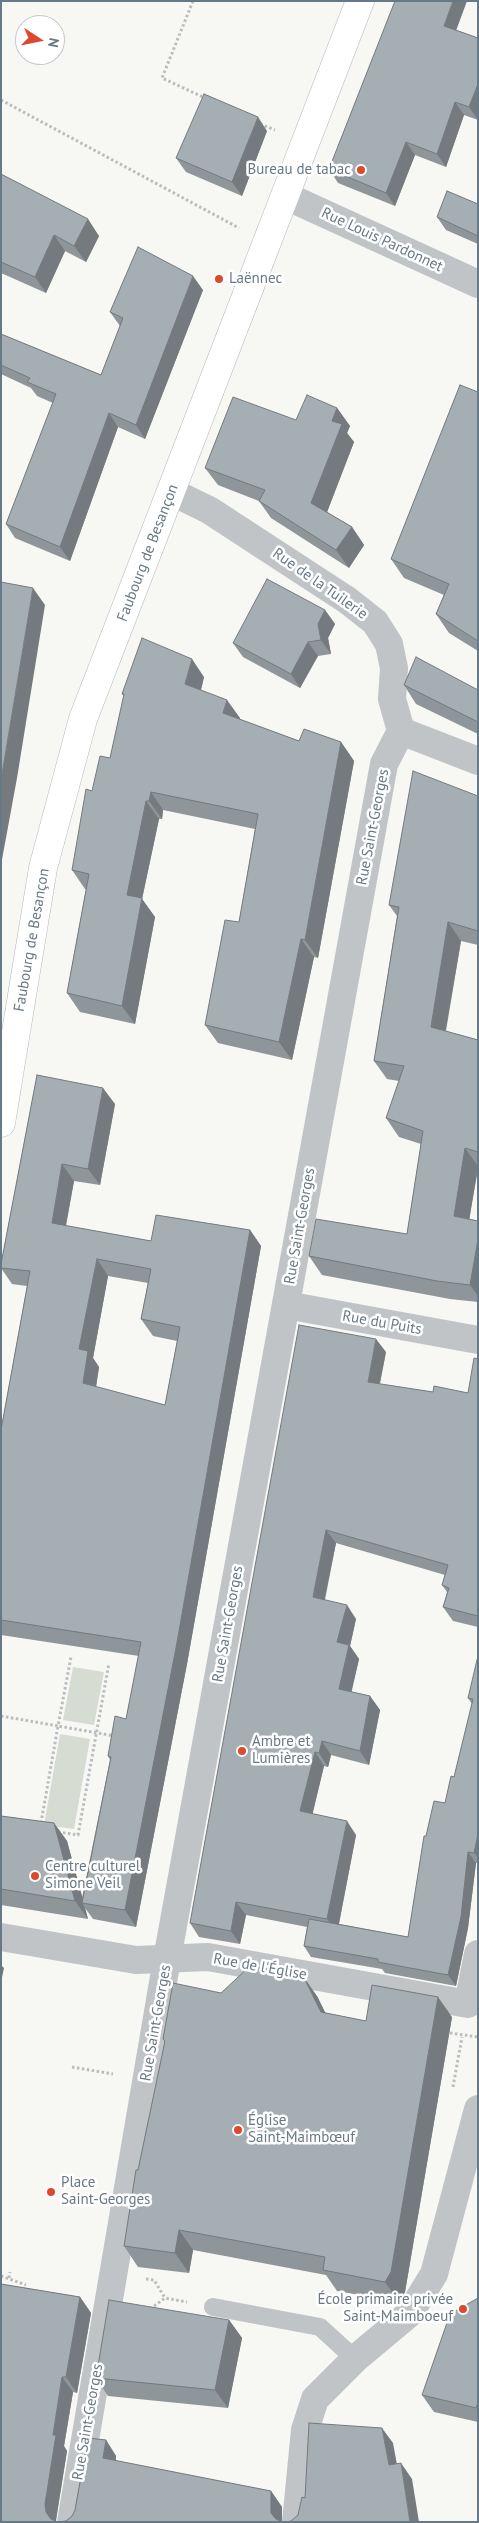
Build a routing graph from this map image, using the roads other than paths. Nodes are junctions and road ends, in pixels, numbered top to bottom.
1 (360, 1) edge
2 (286, 196) junction
3 (478, 284) edge
4 (172, 492) junction
5 (401, 731) junction
6 (478, 761) edge
7 (1, 1124) edge
8 (286, 1305) junction
9 (478, 1340) edge
10 (1, 1937) edge
11 (478, 1954) edge
12 (167, 1959) junction
13 (478, 2109) edge
14 (213, 2307) road end
15 (354, 2359) junction
16 (71, 2522) edge
17 (296, 2522) edge

1 - 2 main road, Faubourg de Besançon
2 - 3 street, Rue Louis Pardonnet
2 - 4 main road, Faubourg de Besançon
4 - 5 street, Rue de la Tuilerie
4 - 7 main road, Faubourg de Besançon
5 - 6 street
5 - 8 street, Rue Saint-Georges
8 - 9 street, Rue du Puits
8 - 12 street, Rue Saint-Georges
10 - 12 street, Rue de l'Église
11 - 12 street, Rue de l'Église
12 - 16 street, Rue Saint-Georges
13 - 15 street
14 - 15 lane
15 - 17 street

